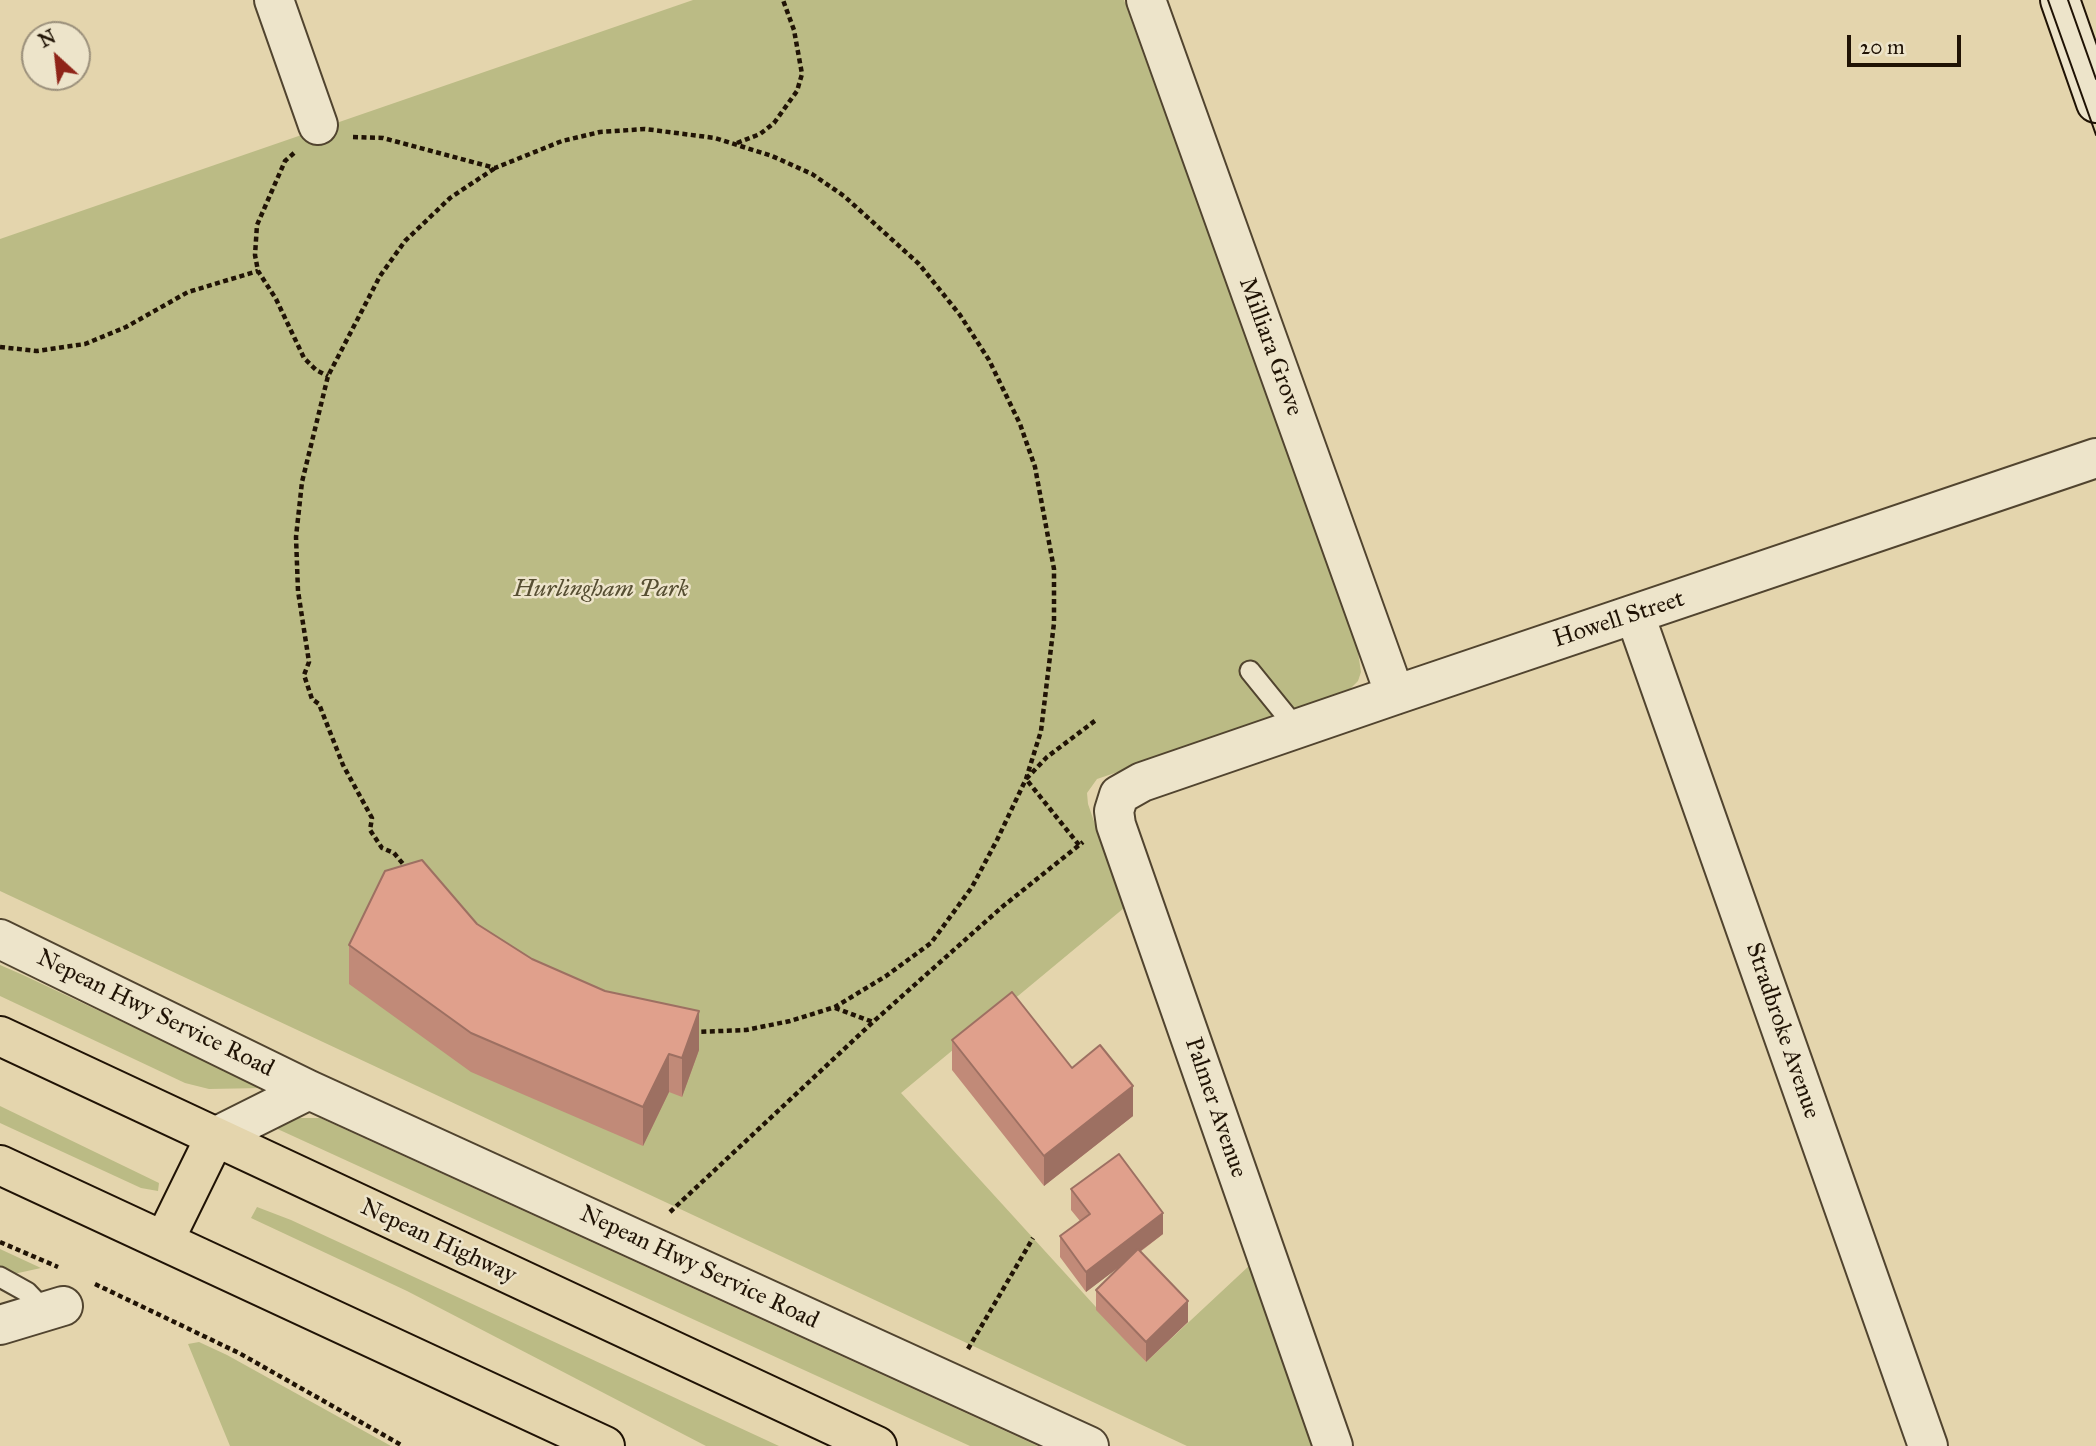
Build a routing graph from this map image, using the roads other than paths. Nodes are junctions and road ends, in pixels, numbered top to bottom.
1 (274, 0) edge
2 (1146, 0) edge
3 (2060, 0) edge
4 (2096, 103) edge
5 (323, 137) road end
6 (2096, 458) edge
7 (1635, 615) junction
8 (1250, 671) dead end
9 (1395, 695) junction
10 (1297, 729) junction
11 (1116, 825) joint
12 (0, 939) edge
13 (0, 1036) edge
14 (309, 1090) junction
15 (215, 1138) junction
16 (0, 1165) edge
17 (164, 1241) junction
18 (0, 1278) edge
19 (65, 1292) joint
20 (0, 1325) edge
21 (605, 1446) edge
22 (877, 1446) edge
23 (1089, 1446) edge
24 (1333, 1446) edge
25 (1928, 1446) edge

1 - 5 street
2 - 9 street, Milliara Grove
3 - 4 street
6 - 7 street, Howell Street
7 - 9 street, Howell Street
7 - 25 street, Stradbroke Avenue
8 - 10 lane
9 - 10 street, Howell Street
10 - 11 street, Howell Street
11 - 24 street, Palmer Avenue
12 - 14 street, Nepean Hwy Service Road
13 - 15 highway, Nepean Highway
14 - 15 street, Nepean Hwy Service Road
14 - 23 street, Nepean Hwy Service Road
15 - 17 highway
15 - 22 highway, Nepean Highway
16 - 17 highway
17 - 21 highway
18 - 19 lane
19 - 20 street

